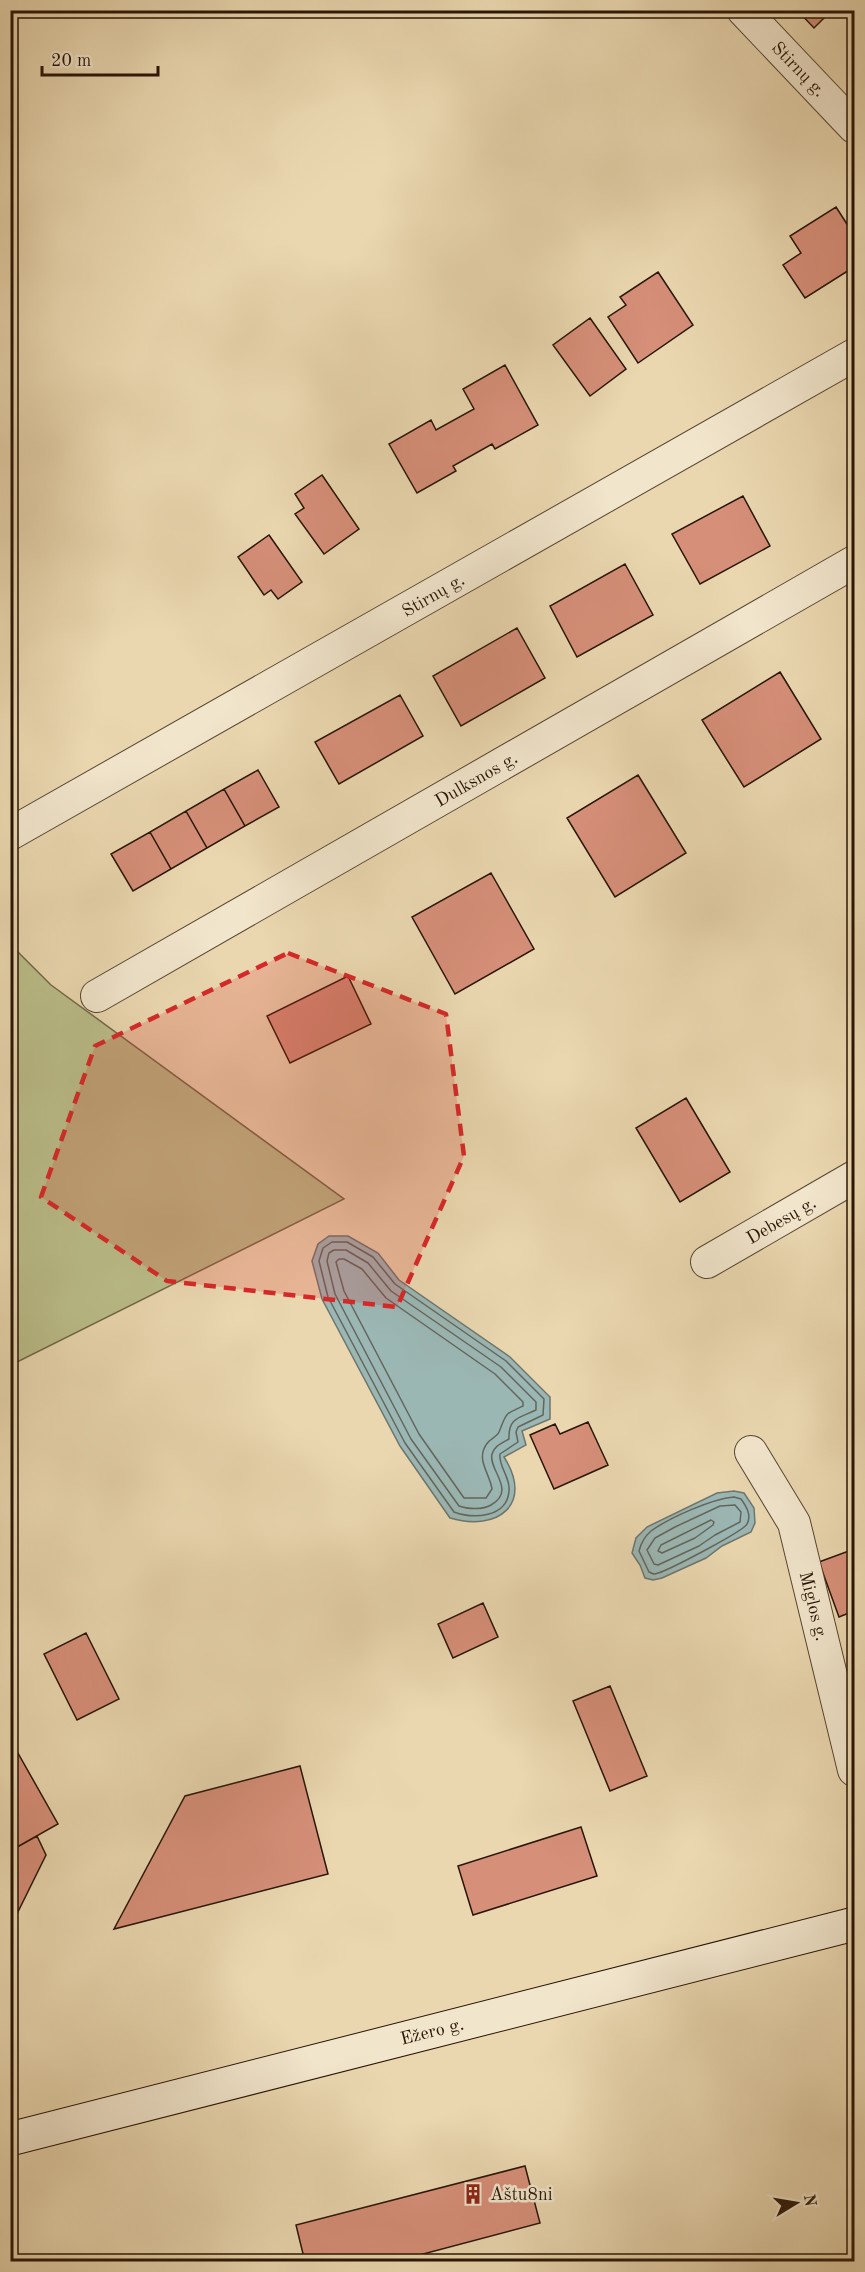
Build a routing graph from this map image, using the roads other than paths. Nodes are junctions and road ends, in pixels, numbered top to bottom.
1 (742, 10) edge
2 (855, 127) edge
3 (855, 355) edge
4 (855, 562) edge
5 (10, 834) edge
6 (97, 996) dead end
7 (855, 1177) edge
8 (707, 1262) dead end
9 (751, 1452) dead end
10 (855, 1770) edge
11 (855, 1924) edge
12 (10, 2139) edge

1 - 2 street, Stirnų g.
3 - 5 street, Stirnų g.
4 - 6 street, Dulksnos g.
7 - 8 street, Debesų g.
9 - 10 street, Miglos g.
11 - 12 main road, Ežero g.

